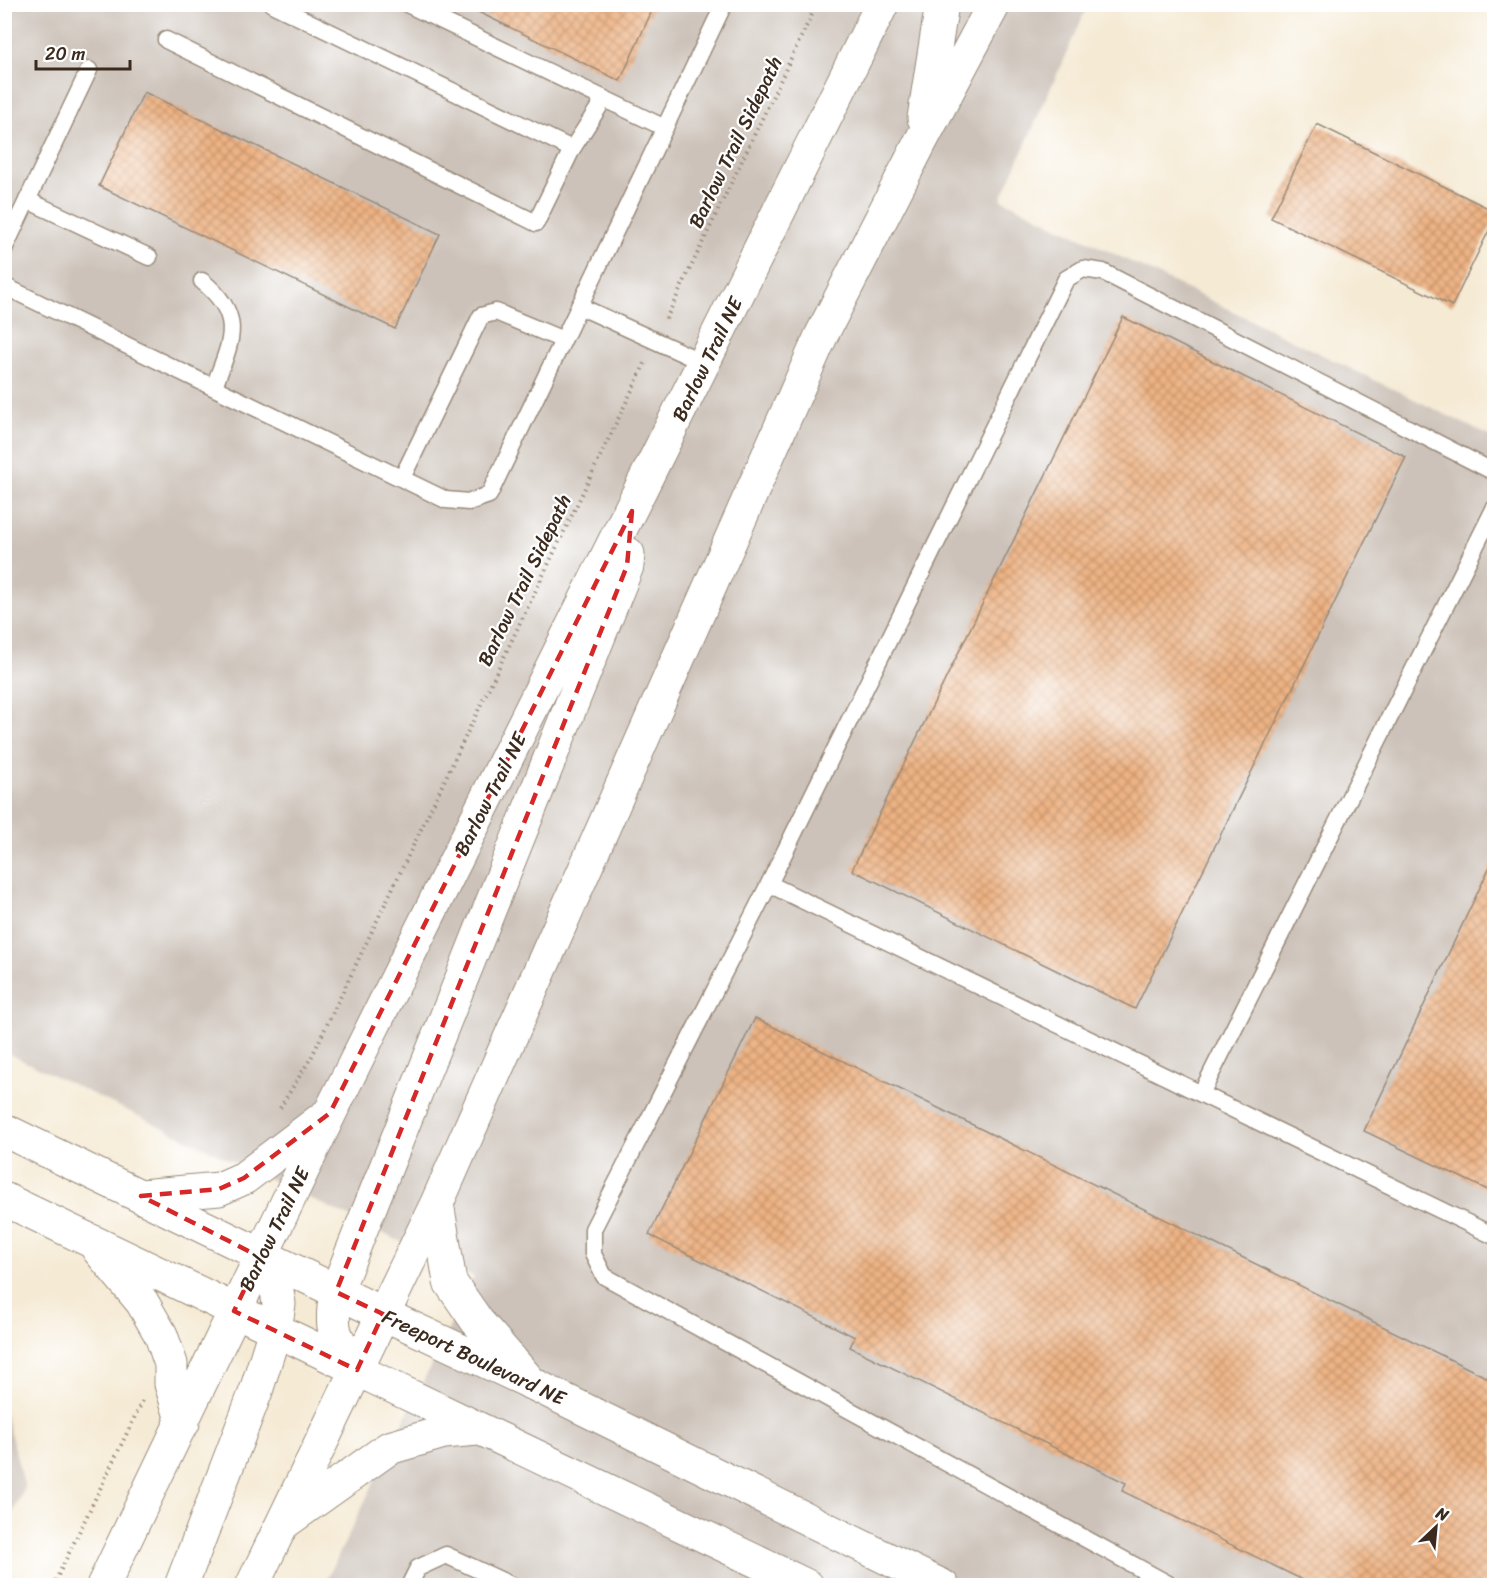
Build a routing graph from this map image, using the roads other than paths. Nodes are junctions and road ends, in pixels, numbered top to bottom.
1 (272, 4) edge
2 (407, 4) edge
3 (724, 4) edge
4 (882, 4) edge
5 (942, 4) edge
6 (1018, 4) edge
7 (990, 12) edge
8 (166, 40) dead end
9 (88, 70) dead end
10 (604, 99) junction
11 (665, 128) junction
12 (921, 141) junction
13 (572, 149) junction
14 (27, 200) junction
15 (4, 249) edge
16 (149, 257) dead end
17 (202, 281) dead end
18 (4, 286) edge
19 (579, 306) junction
20 (563, 340) junction
21 (704, 363) junction
22 (214, 387) junction
23 (1494, 472) edge
24 (402, 478) junction
25 (1494, 509) edge
26 (632, 511) junction
27 (769, 884) junction
28 (1202, 1092) junction
29 (330, 1113) junction
30 (4, 1130) edge
31 (141, 1196) junction
32 (4, 1199) edge
33 (437, 1203) junction
34 (1494, 1236) edge
35 (93, 1242) junction
36 (260, 1257) junction
37 (336, 1292) junction
38 (234, 1311) junction
39 (383, 1314) junction
40 (274, 1330) junction
41 (357, 1370) junction
42 (531, 1383) junction
43 (183, 1423) junction
44 (477, 1429) junction
45 (283, 1523) junction
46 (804, 1585) edge
47 (103, 1586) edge
48 (181, 1586) edge
49 (252, 1586) edge
50 (409, 1586) edge
51 (513, 1586) edge
52 (943, 1586) edge
53 (1172, 1586) edge

1 - 13 lane
2 - 10 lane
3 - 11 lane
4 - 21 main road, Barlow Trail NE
5 - 12 main road
6 - 7 main road
7 - 12 main road
8 - 13 lane
9 - 14 lane
10 - 11 lane
10 - 13 lane
11 - 19 lane
12 - 33 main road
14 - 15 lane
14 - 16 lane
17 - 22 lane
18 - 22 lane
19 - 20 lane
19 - 21 lane
20 - 24 lane
20 - 24 lane
21 - 26 main road, Barlow Trail NE
22 - 24 lane
23 - 27 lane
25 - 28 lane
26 - 29 main road, Barlow Trail NE
26 - 37 main road
27 - 28 lane
27 - 53 lane
28 - 34 lane
29 - 31 main road
29 - 36 main road, Barlow Trail NE
30 - 31 main road, Freeport Boulevard NE
31 - 36 main road, Freeport Boulevard NE
32 - 35 main road
33 - 39 main road
33 - 42 main road
35 - 38 main road
35 - 43 main road
36 - 37 main road, Freeport Boulevard NE
36 - 38 main road, Barlow Trail NE
36 - 40 main road
37 - 39 main road, Freeport Boulevard NE
37 - 41 main road
38 - 40 main road
38 - 43 main road, Barlow Trail NE
39 - 41 main road
39 - 42 street, Freeport Boulevard NE
40 - 41 main road
40 - 48 main road
41 - 44 street
41 - 45 main road
42 - 52 street, Freeport Boulevard NE
43 - 47 main road, Barlow Trail NE
44 - 45 main road
44 - 46 street
45 - 49 main road
50 - 51 lane

